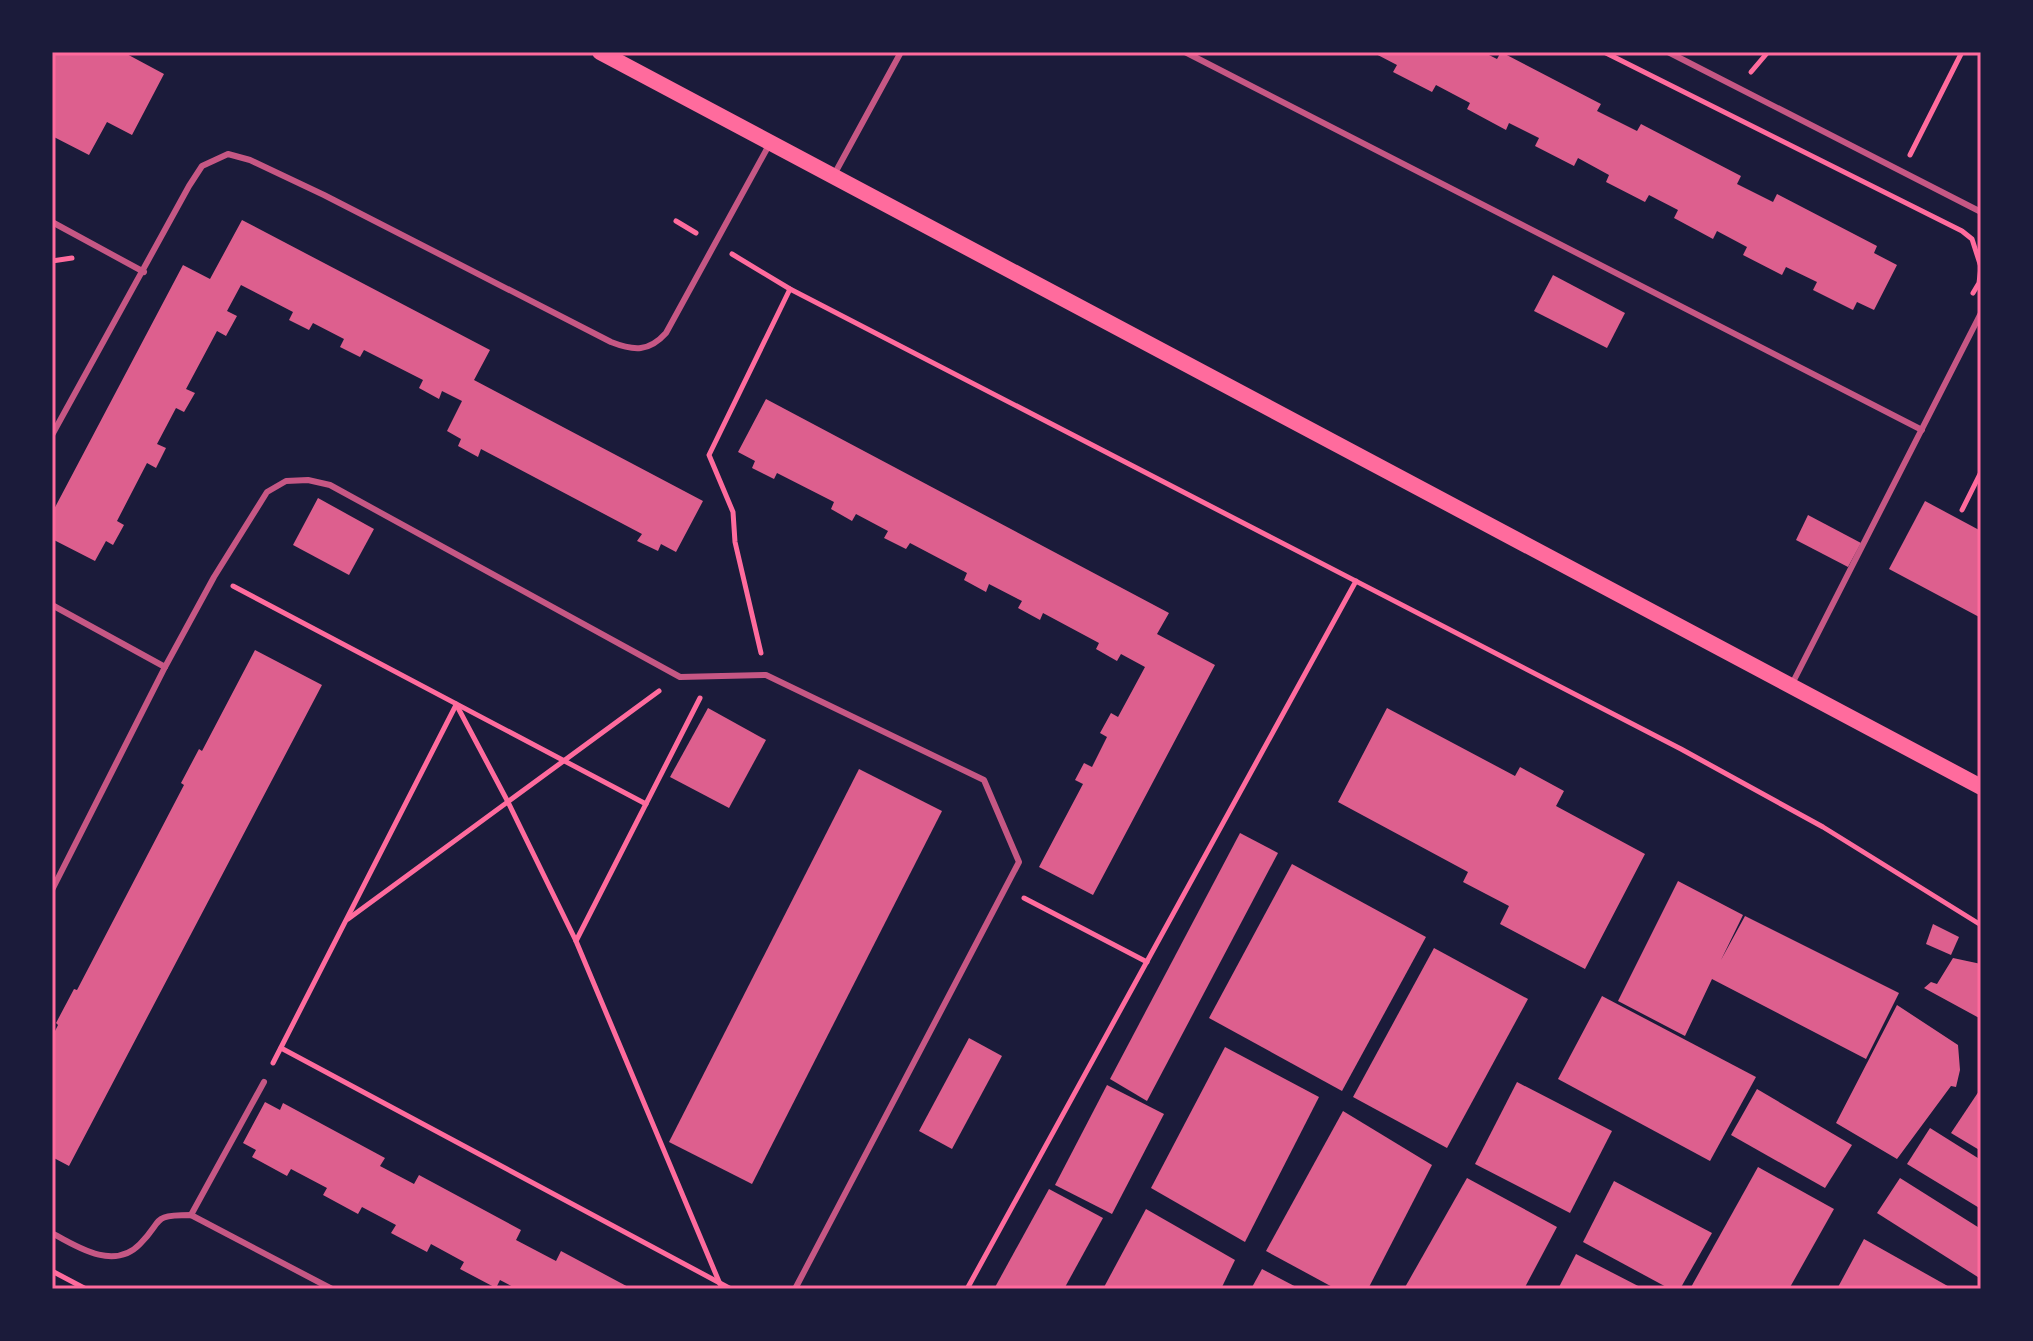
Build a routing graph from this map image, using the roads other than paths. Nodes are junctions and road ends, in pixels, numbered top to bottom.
1 (600, 52) edge
2 (901, 52) edge
3 (1185, 52) edge
4 (1668, 52) edge
5 (770, 143) junction
6 (834, 176) junction
7 (1981, 212) edge
8 (52, 222) edge
9 (144, 272) junction
10 (1981, 313) edge
11 (1922, 430) junction
12 (52, 435) edge
13 (52, 605) edge
14 (165, 667) junction
15 (1791, 685) junction
16 (1981, 787) edge
17 (52, 890) edge
18 (264, 1082) road end
19 (191, 1215) junction
20 (52, 1233) edge
21 (332, 1289) edge
22 (795, 1289) edge

1 - 5 main road
2 - 6 lane
3 - 11 lane
4 - 7 lane
5 - 6 main road
5 - 9 lane
6 - 15 main road
8 - 9 lane
9 - 12 lane
10 - 11 lane
11 - 15 lane
13 - 14 lane
14 - 17 lane
14 - 22 lane
15 - 16 main road
18 - 19 lane
19 - 20 lane
19 - 21 lane

